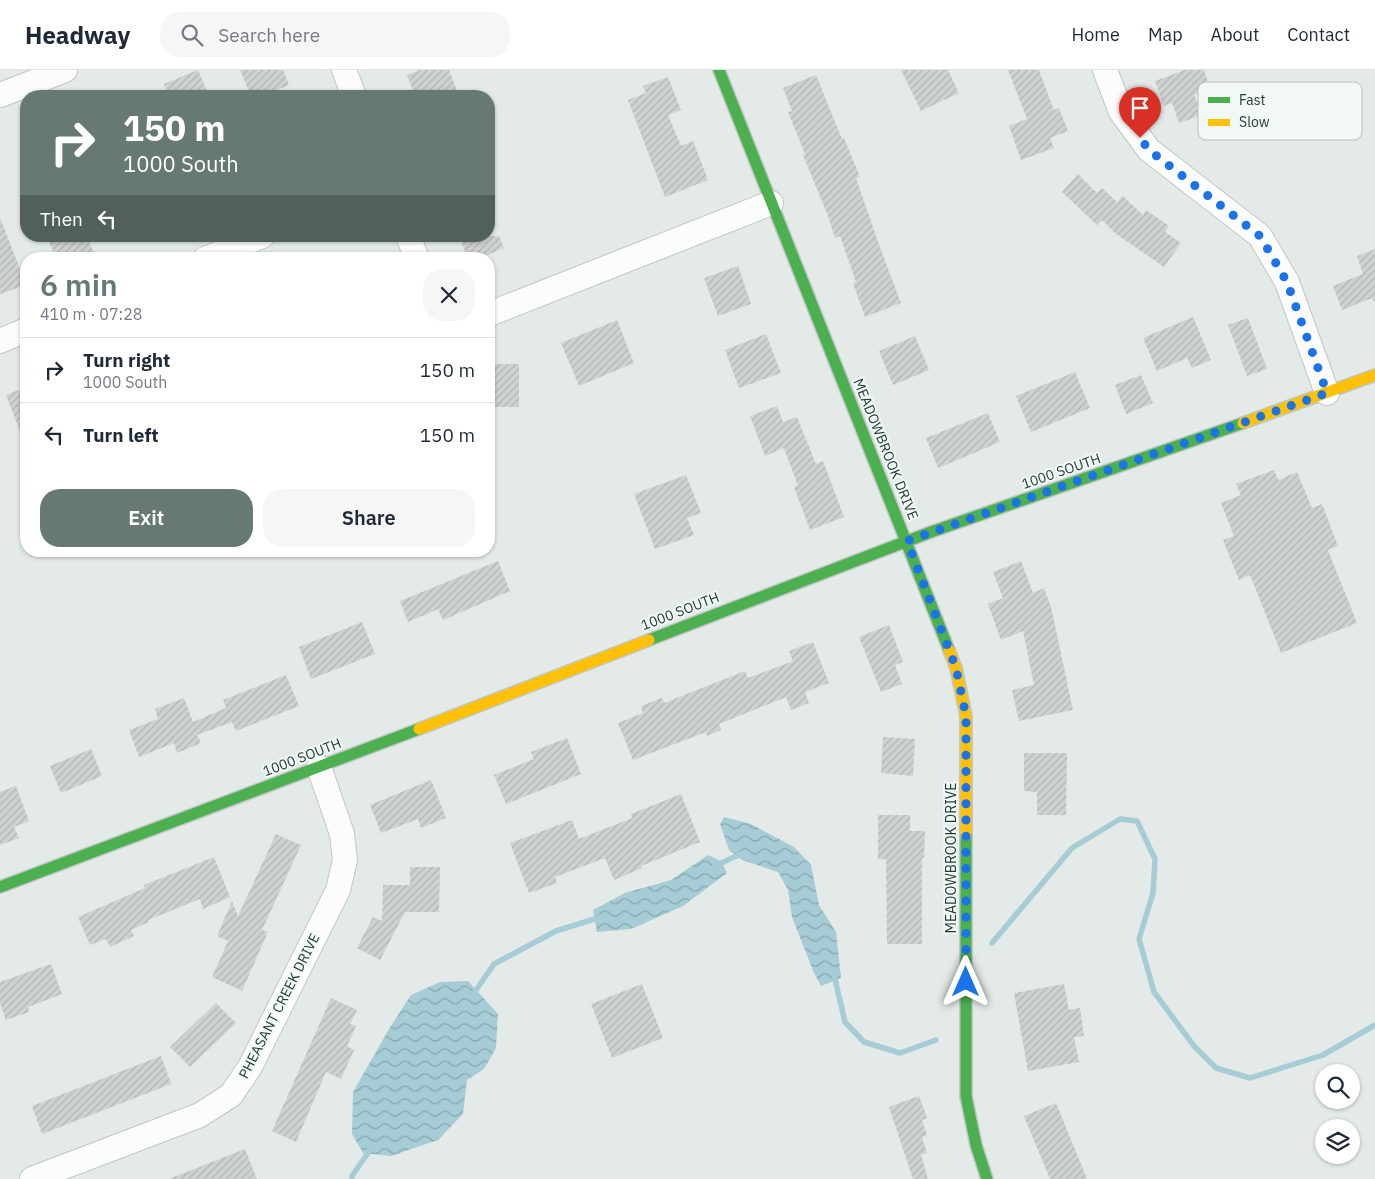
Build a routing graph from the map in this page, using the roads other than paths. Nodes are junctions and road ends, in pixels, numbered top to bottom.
1 (65, 70) edge
2 (344, 70) edge
3 (719, 70) edge
4 (1105, 70) edge
5 (352, 90) edge
6 (0, 95) edge
7 (771, 202) junction
8 (247, 242) edge
9 (223, 252) edge
10 (495, 312) edge
11 (20, 333) edge
12 (0, 341) edge
13 (1375, 375) edge
14 (1327, 393) junction
15 (907, 541) junction
16 (319, 767) junction
17 (0, 887) edge
18 (32, 1179) edge
19 (987, 1179) edge

1 - 6 street
2 - 5 street
3 - 7 street, MEADOWBROOK DRIVE
4 - 14 street
7 - 10 street
7 - 15 street, MEADOWBROOK DRIVE
8 - 9 street
11 - 12 street
13 - 14 street, 1000 SOUTH
14 - 15 street, 1000 SOUTH
15 - 16 street, 1000 SOUTH
15 - 19 street, MEADOWBROOK DRIVE
16 - 17 street, 1000 SOUTH
16 - 18 street, PHEASANT CREEK DRIVE

